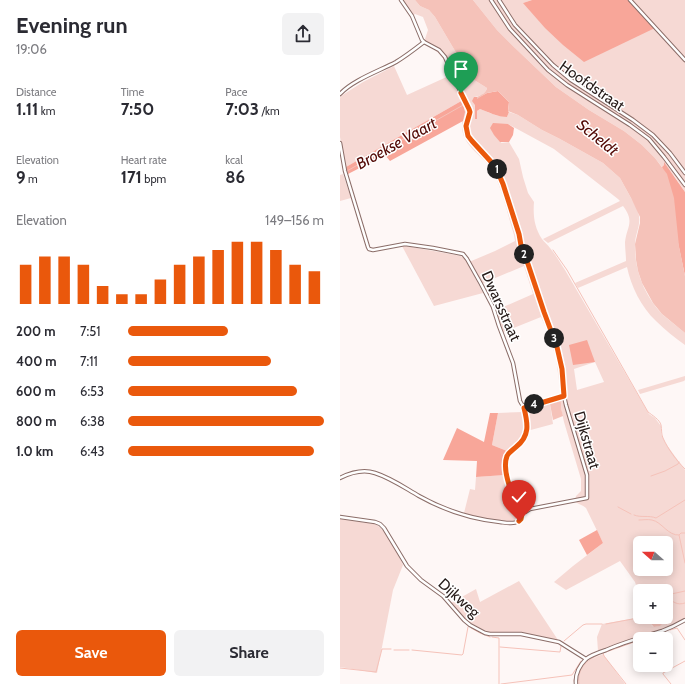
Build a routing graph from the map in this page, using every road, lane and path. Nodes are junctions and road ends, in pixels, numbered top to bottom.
1 (401, 0) edge
2 (491, 0) edge
3 (499, 0) edge
4 (630, 0) edge
5 (424, 42) junction
6 (685, 60) edge
7 (340, 94) edge
8 (340, 142) edge
9 (685, 173) edge
10 (685, 185) edge
11 (564, 396) junction
12 (524, 408) junction
13 (340, 478) edge
14 (522, 514) junction
15 (340, 517) edge
16 (685, 620) edge
17 (586, 659) junction
18 (576, 684) edge

1 - 5 street
2 - 10 street, Hoofdstraat
3 - 9 street, Hoofdstraat
4 - 6 street
5 - 7 street
5 - 11 street, Dijkstraat
8 - 12 street, Dwarsstraat
11 - 12 street
11 - 14 street, Dijkstraat
12 - 14 street, Dwarsstraat
13 - 14 street
15 - 17 street, Dijkweg
16 - 17 street
17 - 18 street

